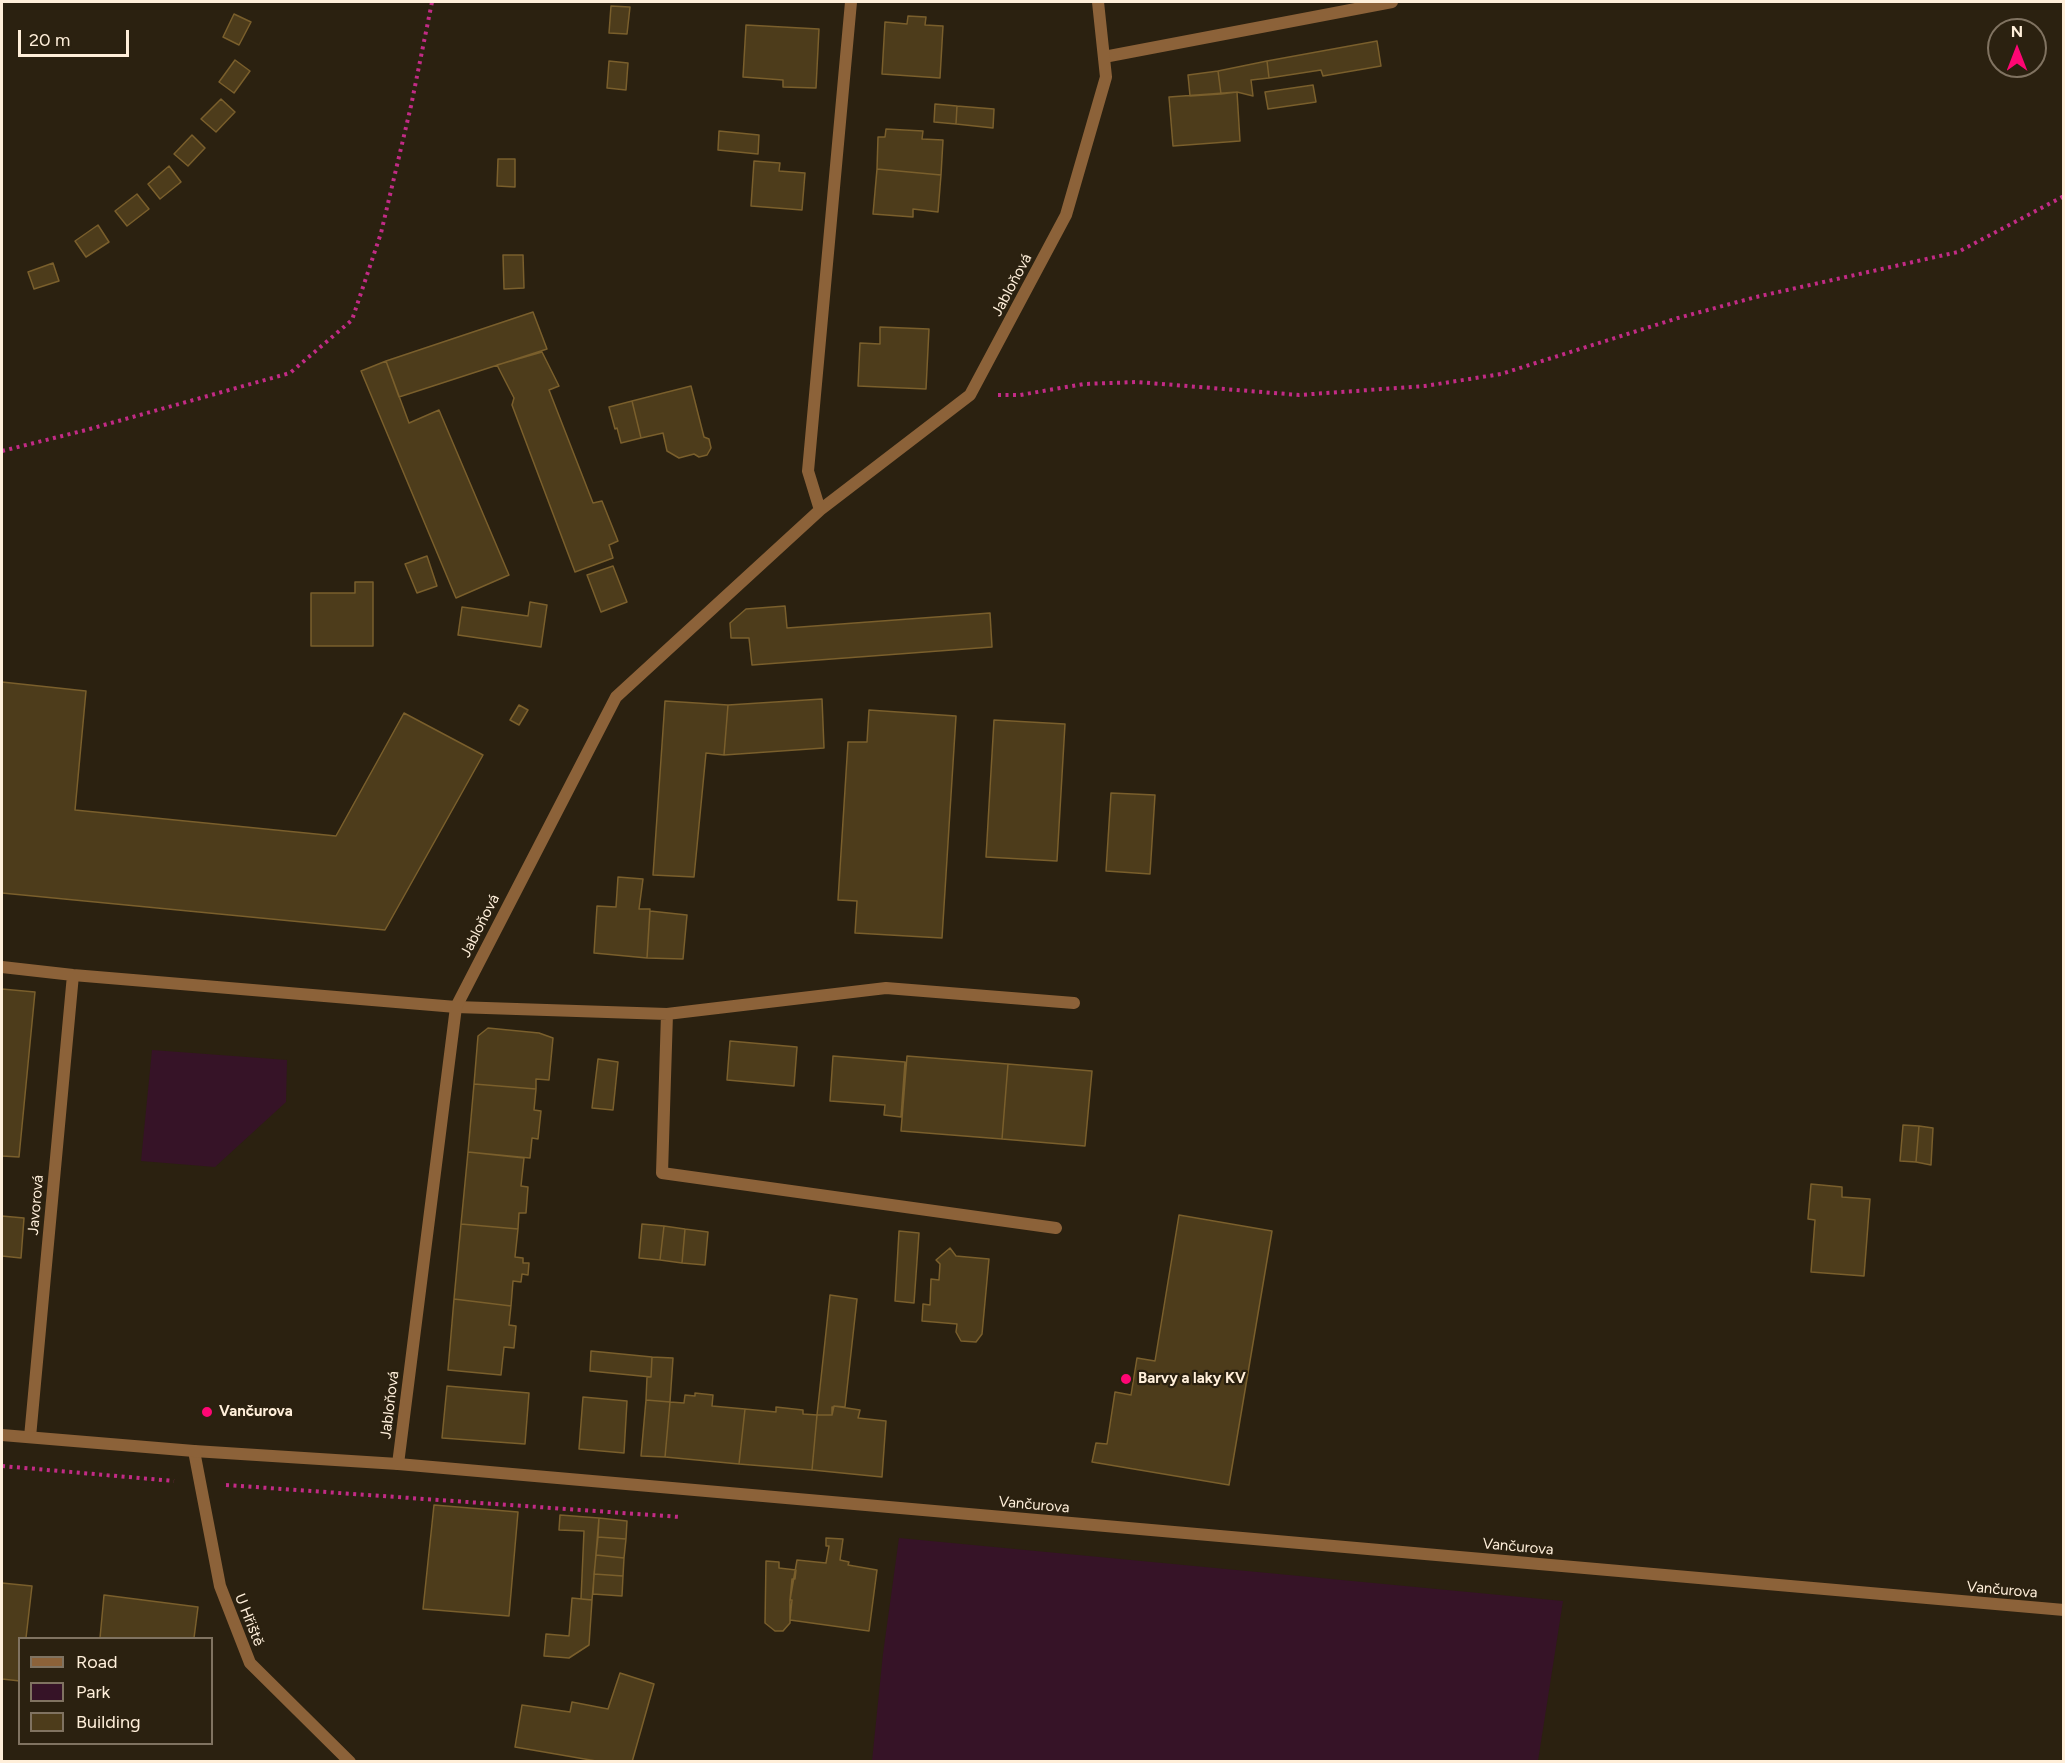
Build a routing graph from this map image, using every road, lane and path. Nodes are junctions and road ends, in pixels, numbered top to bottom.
1 (432, 2) edge
2 (851, 2) edge
3 (1098, 2) edge
4 (1392, 2) edge
5 (1104, 57) junction
6 (2064, 196) edge
7 (970, 395) junction
8 (2, 451) edge
9 (820, 510) junction
10 (2, 967) edge
11 (73, 975) junction
12 (1074, 1003) dead end
13 (456, 1007) junction
14 (667, 1014) junction
15 (1056, 1227) dead end
16 (2, 1435) edge
17 (30, 1437) junction
18 (194, 1451) junction
19 (398, 1464) junction
20 (2, 1466) edge
21 (200, 1483) junction
22 (689, 1518) dead end
23 (2064, 1610) edge
24 (350, 1761) edge

1 - 8 path
2 - 9 street
3 - 5 street, Jabloňová
4 - 5 street
5 - 7 street, Jabloňová
6 - 7 path
7 - 9 street, Jabloňová
9 - 13 street, Jabloňová
10 - 11 street
11 - 13 street
11 - 17 street, Javorová
12 - 14 street
13 - 14 street
13 - 19 street, Jabloňová
14 - 15 street
16 - 17 street, Vančurova
17 - 18 street, Vančurova
18 - 19 street, Vančurova
18 - 21 street, U Hřiště
19 - 23 street, Vančurova
20 - 21 path
21 - 22 path
21 - 24 street, U Hřiště

